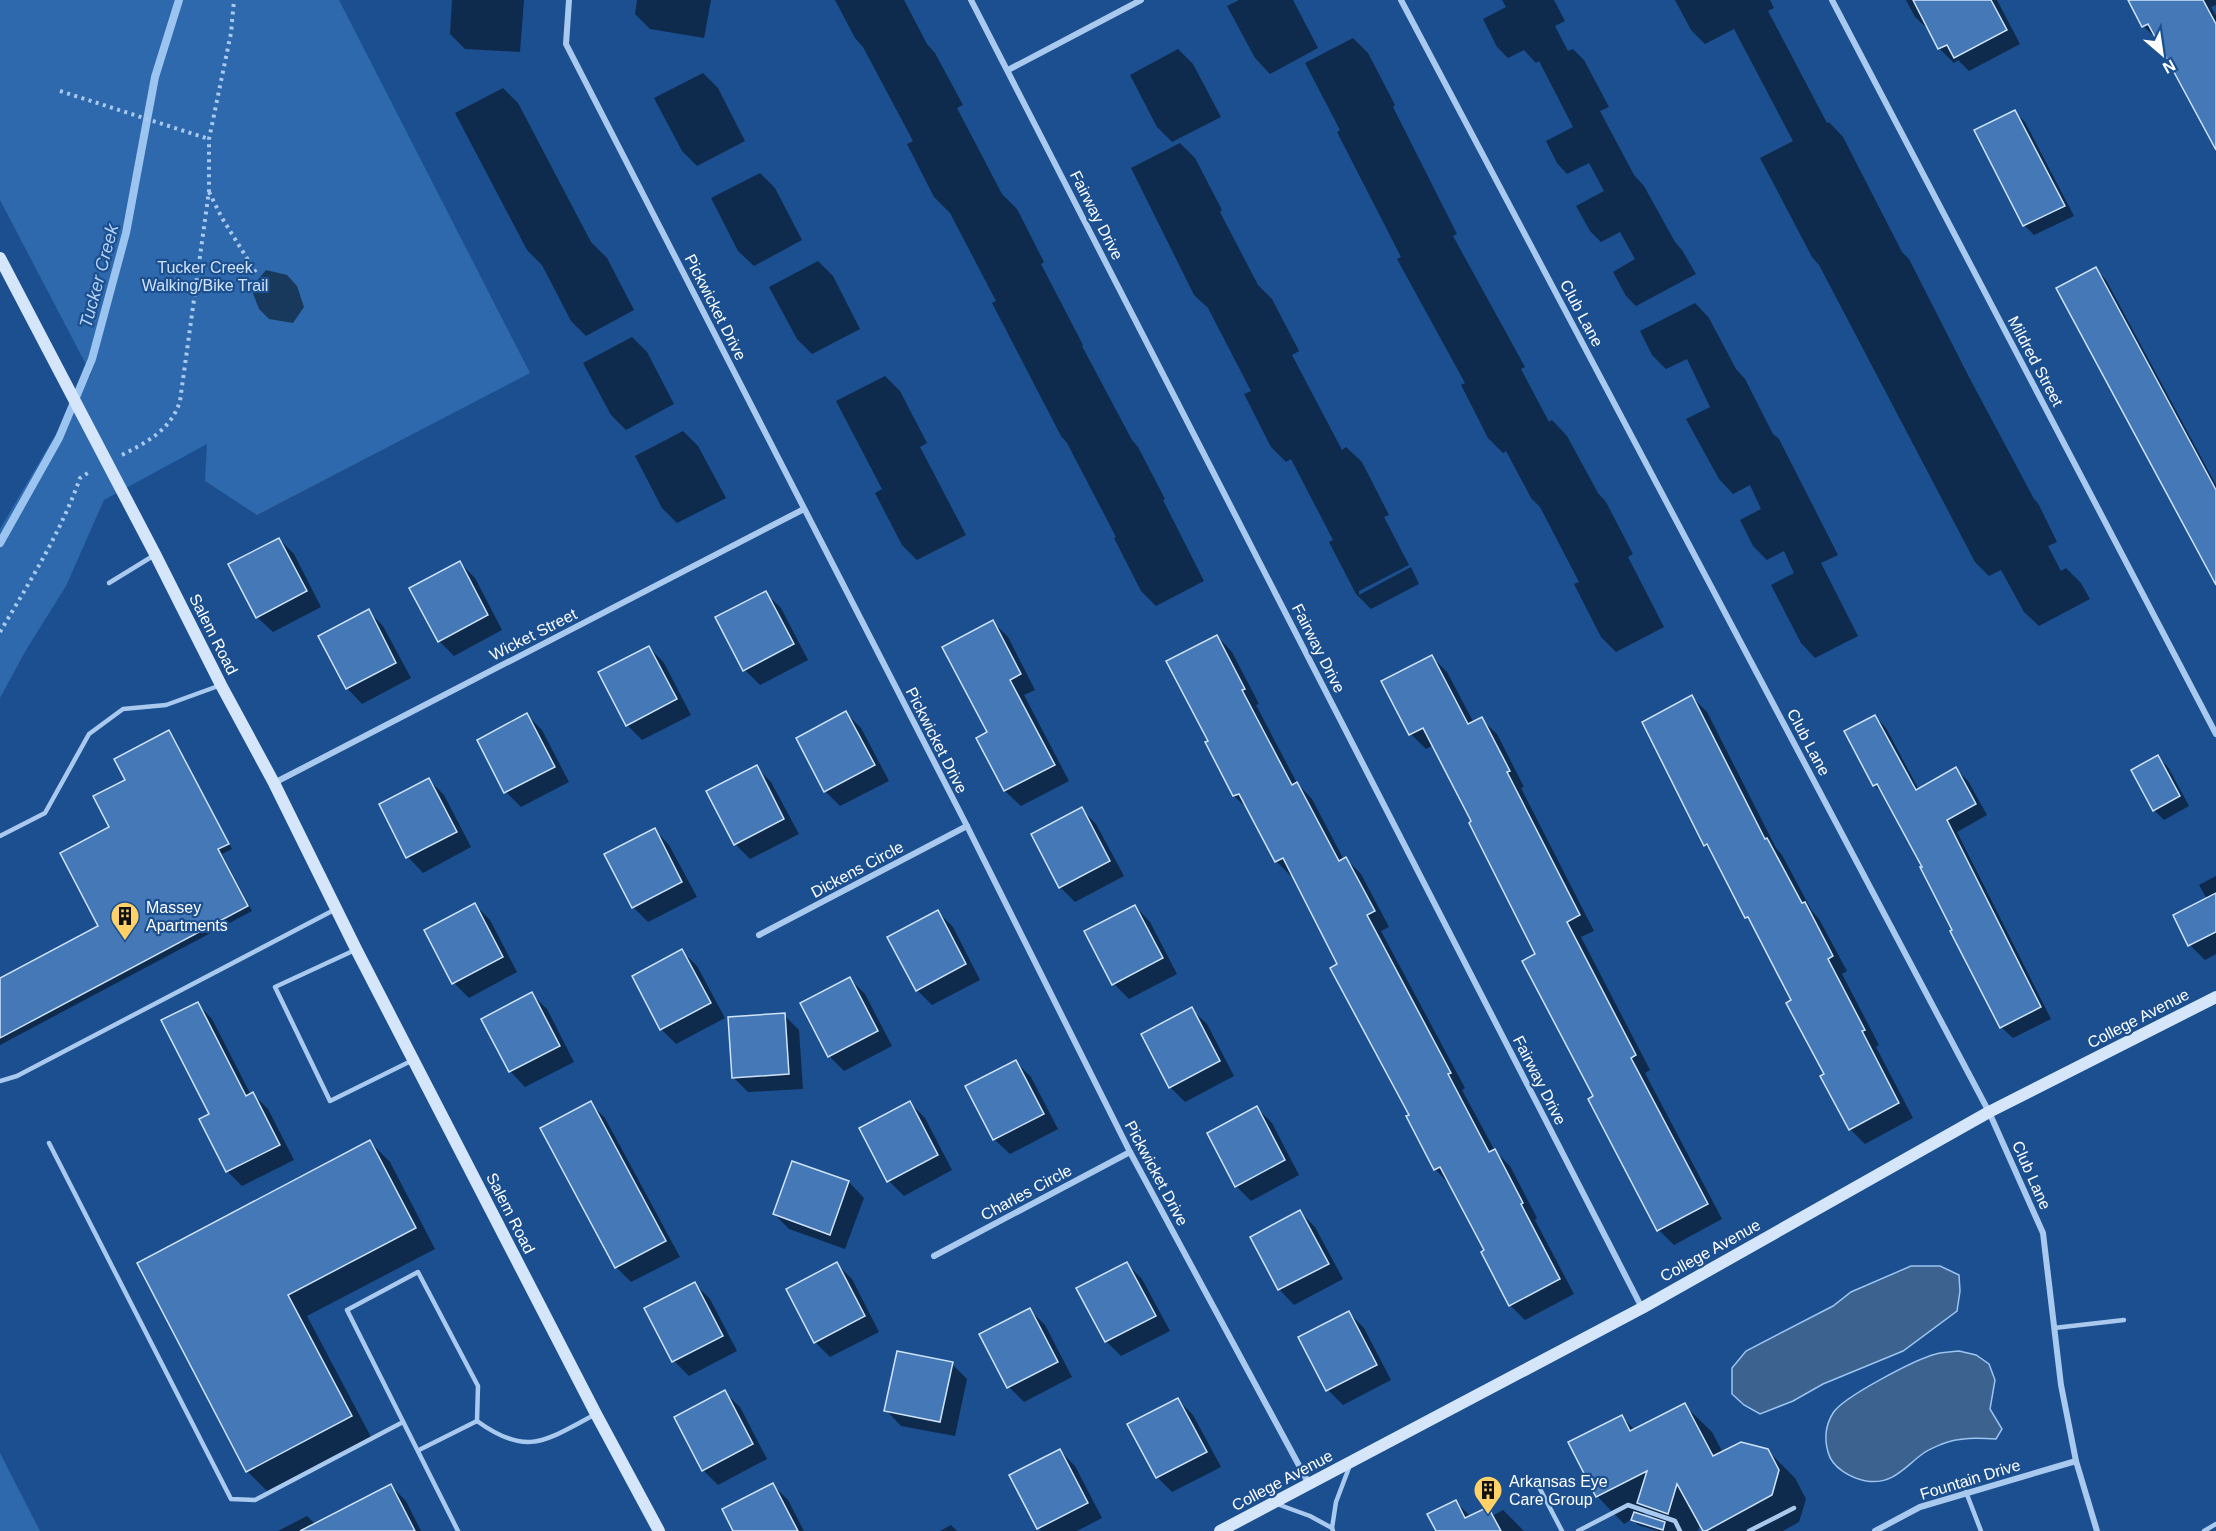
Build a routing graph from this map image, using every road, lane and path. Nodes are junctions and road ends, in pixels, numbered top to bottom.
1 (234, 0) edge
2 (569, 0) edge
3 (971, 0) edge
4 (1141, 0) edge
5 (1401, 0) edge
6 (1832, 0) edge
7 (1008, 70) junction
8 (60, 91) dead end
9 (209, 140) junction
10 (209, 191) junction
11 (0, 258) edge
12 (258, 276) dead end
13 (123, 454) dead end
14 (80, 478) dead end
15 (804, 509) junction
16 (155, 554) junction
17 (109, 583) dead end
18 (0, 632) edge
19 (221, 685) junction
20 (2216, 734) edge
21 (274, 783) junction
22 (967, 826) junction
23 (0, 836) edge
24 (336, 909) junction
25 (759, 935) dead end
26 (356, 949) junction
27 (2216, 997) edge
28 (413, 1059) junction
29 (0, 1081) edge
30 (1989, 1112) junction
31 (50, 1143) dead end
32 (1130, 1152) junction
33 (934, 1256) dead end
34 (1642, 1308) junction
35 (2124, 1320) dead end
36 (2054, 1328) junction
37 (596, 1414) junction
38 (477, 1421) junction
39 (403, 1422) junction
40 (419, 1450) junction
41 (2076, 1461) junction
42 (1351, 1462) junction
43 (1309, 1484) junction
44 (1539, 1487) dead end
45 (1966, 1492) junction
46 (1274, 1503) junction
47 (1794, 1508) dead end
48 (2216, 1524) edge
49 (1332, 1530) edge
50 (458, 1531) edge
51 (659, 1531) edge
52 (1220, 1531) edge
53 (1562, 1531) edge
54 (1578, 1531) edge
55 (1680, 1531) edge
56 (1749, 1531) edge
57 (1875, 1531) edge
58 (1981, 1531) edge
59 (2097, 1531) edge
60 (2204, 1531) edge

1 - 9 path
2 - 15 street, Pickwicket Drive
3 - 7 street, Fairway Drive
4 - 7 street
5 - 30 street, Club Lane
6 - 20 street, Mildred Street
7 - 34 street, Fairway Drive
8 - 9 path
9 - 10 path
10 - 12 path
10 - 13 path
11 - 16 main road, Salem Road
14 - 18 path
15 - 21 street, Wicket Street
15 - 22 street, Pickwicket Drive
16 - 17 lane
16 - 19 main road, Salem Road
19 - 21 main road, Salem Road
19 - 23 lane
21 - 24 main road, Salem Road
22 - 25 street, Dickens Circle
22 - 32 street, Pickwicket Drive
24 - 26 main road, Salem Road
24 - 29 lane
26 - 28 main road, Salem Road
26 - 28 lane
27 - 30 main road, College Avenue
28 - 37 main road, Salem Road
30 - 34 main road, College Avenue
30 - 36 street, Club Lane
31 - 39 lane
32 - 33 street, Charles Circle
32 - 43 street, Pickwicket Drive
34 - 42 main road, College Avenue
35 - 36 lane
36 - 41 street, Club Lane
37 - 38 lane
37 - 51 main road, Salem Road
38 - 39 lane
38 - 40 lane
39 - 40 lane
40 - 50 lane
41 - 45 street, Fountain Drive
41 - 59 street, Club Lane
42 - 43 main road, College Avenue
42 - 49 lane
43 - 46 main road, College Avenue
44 - 53 lane
45 - 57 street, Fountain Drive
45 - 58 lane
46 - 49 lane
46 - 52 main road, College Avenue
47 - 56 lane
48 - 60 lane
54 - 55 lane

